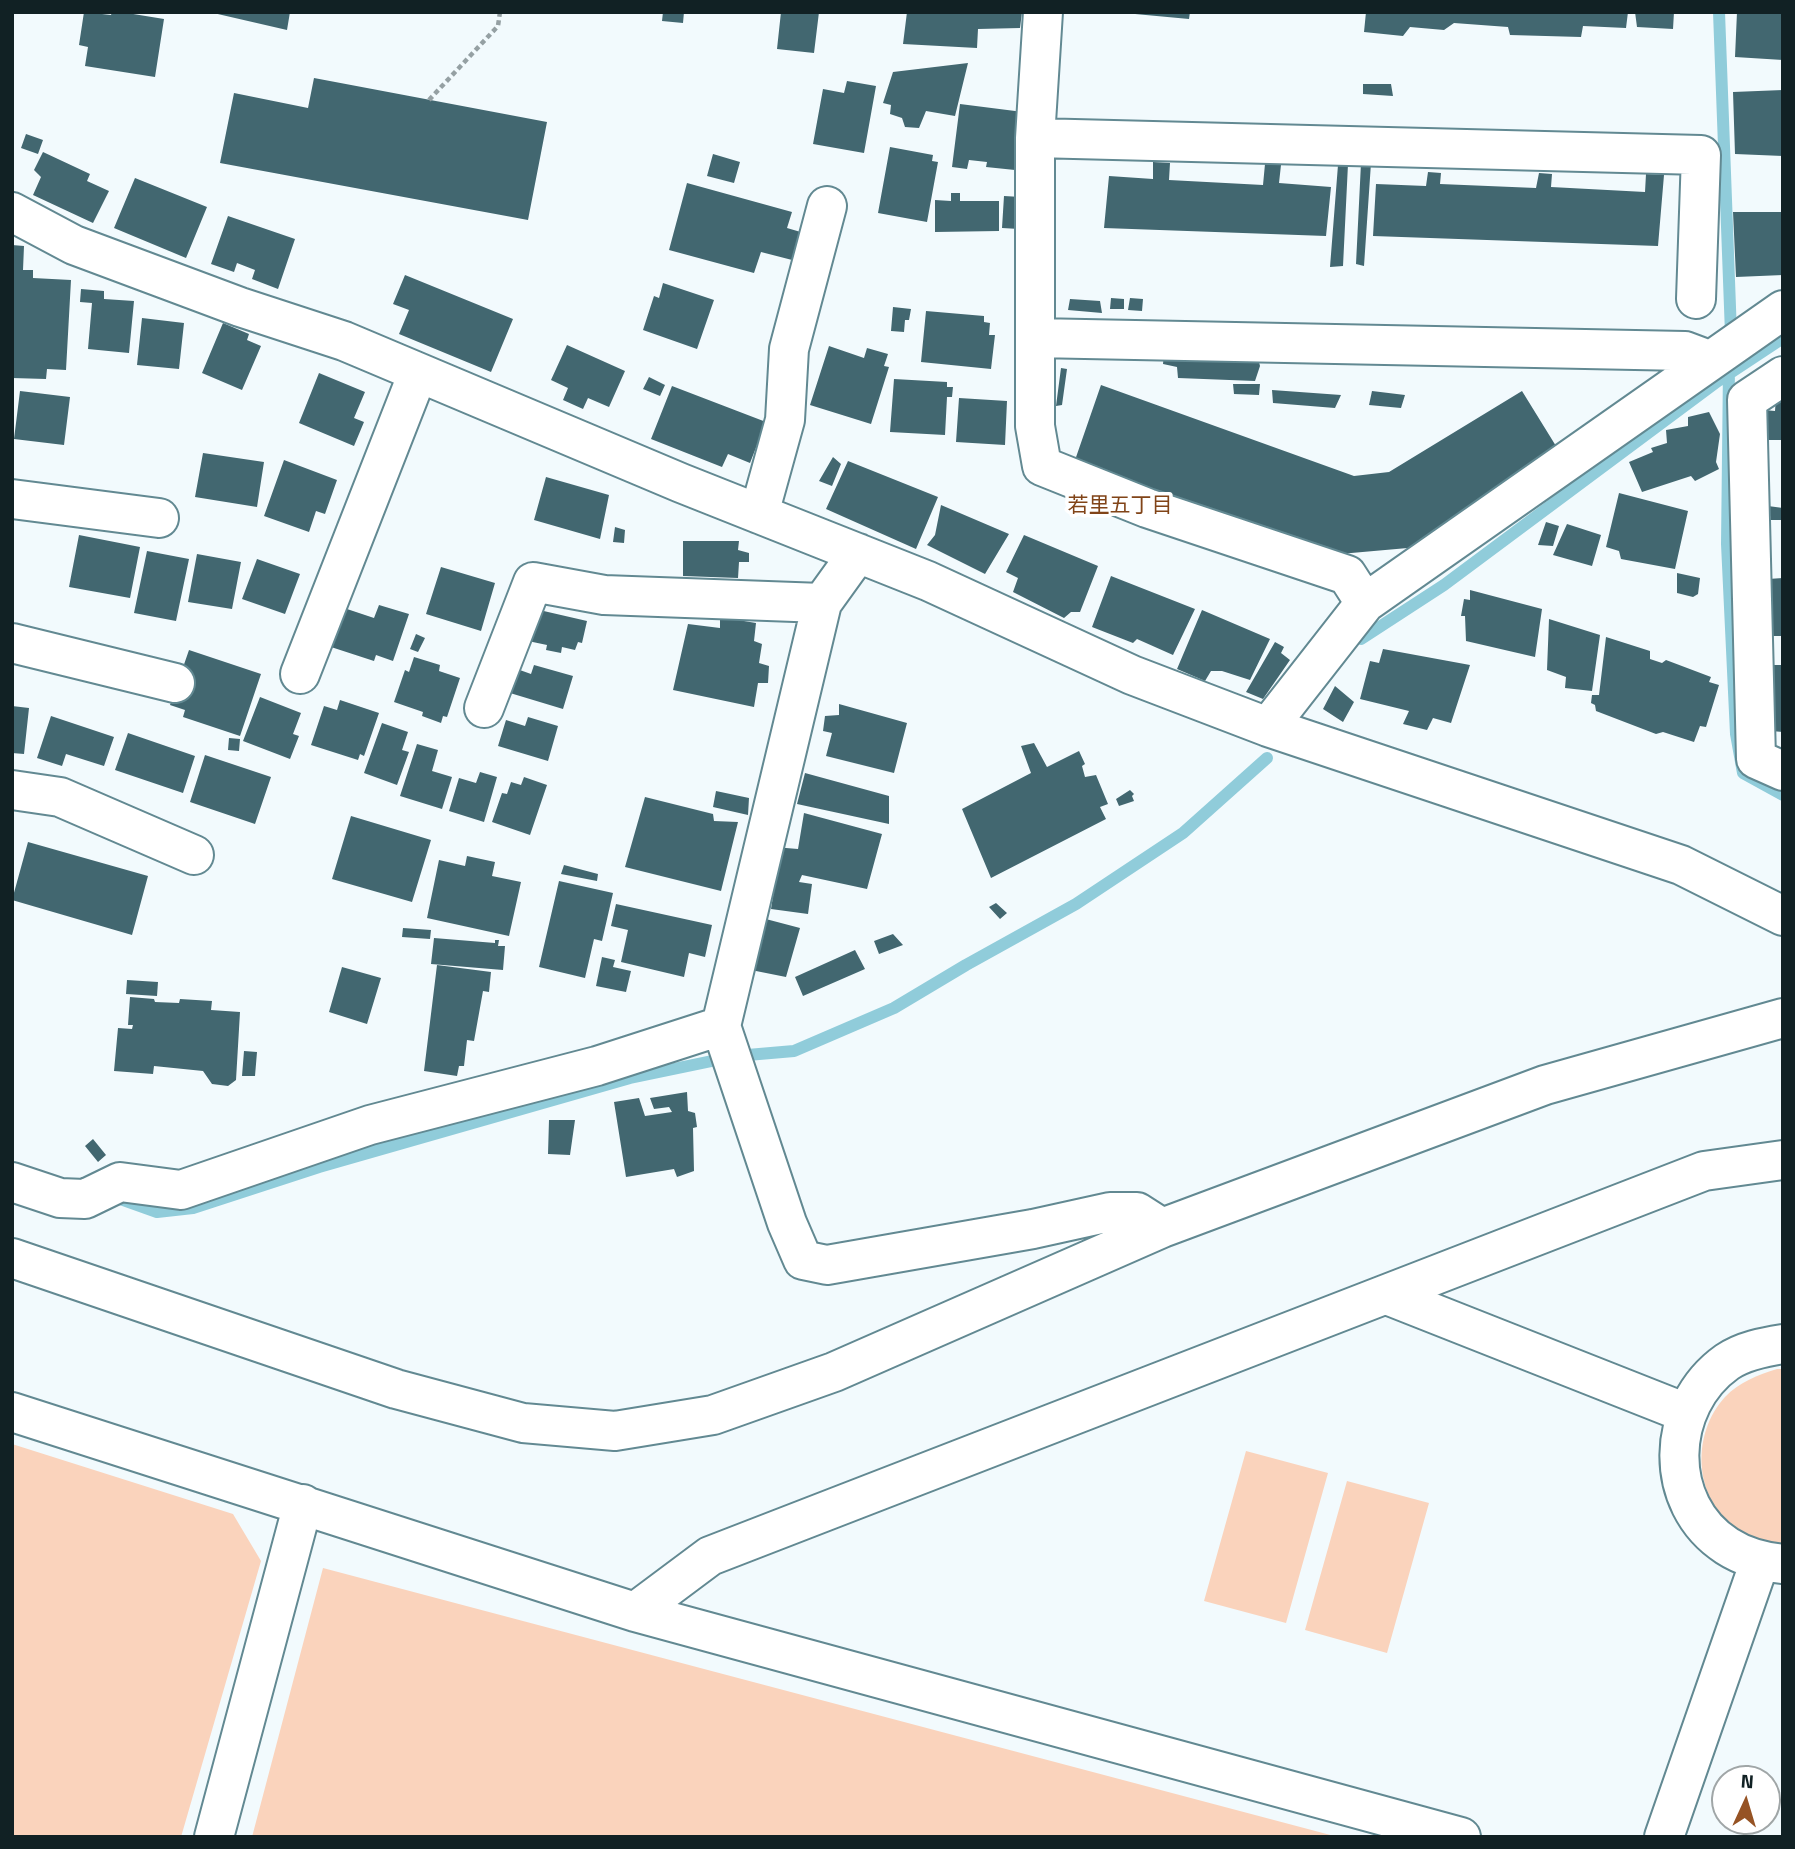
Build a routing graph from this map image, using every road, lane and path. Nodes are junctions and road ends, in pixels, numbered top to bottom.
1 (500, 12) edge
2 (1042, 12) edge
3 (429, 100) dead end
4 (1035, 138) junction
5 (827, 206) dead end
6 (12, 212) edge
7 (1696, 299) dead end
8 (1783, 310) edge
9 (1035, 338) junction
10 (1709, 360) junction
11 (418, 373) junction
12 (1783, 376) edge
13 (12, 499) edge
14 (759, 514) junction
15 (159, 518) dead end
16 (858, 553) junction
17 (822, 603) junction
18 (1365, 603) junction
19 (12, 643) edge
20 (300, 674) dead end
21 (175, 683) dead end
22 (484, 708) dead end
23 (1268, 727) junction
24 (1783, 771) edge
25 (12, 790) edge
26 (194, 855) dead end
27 (1783, 916) edge
28 (1783, 1018) edge
29 (728, 1049) junction
30 (1783, 1160) edge
31 (12, 1182) edge
32 (1162, 1228) junction
33 (12, 1258) edge
34 (1387, 1295) junction
35 (1783, 1344) edge
36 (12, 1412) edge
37 (1686, 1413) junction
38 (303, 1504) junction
39 (1771, 1563) edge
40 (635, 1612) junction
41 (214, 1837) edge
42 (1461, 1837) edge
43 (1664, 1837) edge

1 - 3 path
2 - 4 street
4 - 7 street
4 - 9 street
5 - 14 street
6 - 11 street
8 - 10 street
9 - 10 street
9 - 18 street
10 - 18 street
11 - 14 street
11 - 20 street
12 - 24 street
13 - 15 street
14 - 16 street
16 - 17 street
16 - 23 street
17 - 22 street
17 - 29 street
18 - 23 street
19 - 21 street
23 - 27 street
25 - 26 street
28 - 32 street
29 - 31 street
29 - 32 street
30 - 34 street
32 - 33 street
34 - 37 street
34 - 40 street
35 - 37 street
36 - 38 street
37 - 39 street
38 - 40 street
38 - 41 street
39 - 43 street
40 - 42 street

